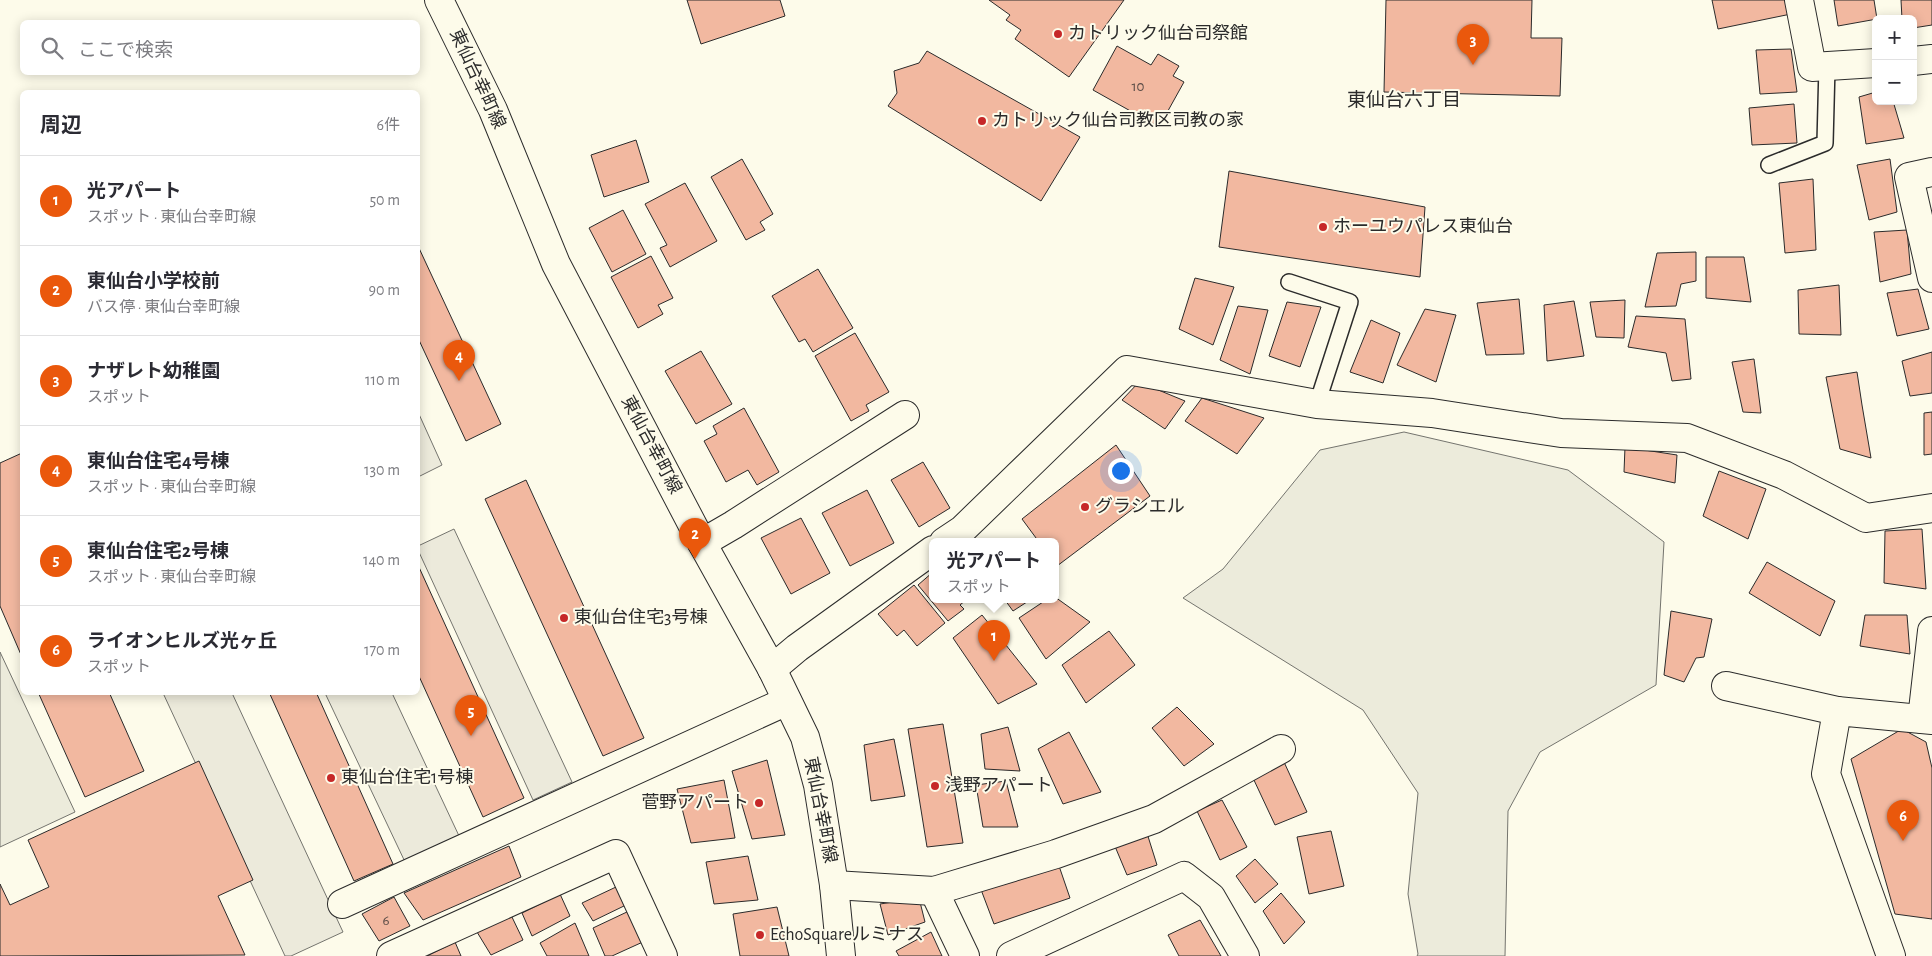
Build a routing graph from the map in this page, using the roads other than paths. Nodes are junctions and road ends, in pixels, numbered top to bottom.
1 (439, 0) edge
2 (1799, 0) edge
3 (1932, 59) edge
4 (1917, 60) edge
5 (1872, 63) edge
6 (1827, 66) junction
7 (1769, 164) dead end
8 (1932, 172) edge
9 (1932, 278) edge
10 (1289, 282) dead end
11 (1317, 404) junction
12 (905, 415) dead end
13 (1932, 508) edge
14 (950, 538) edge
15 (702, 543) junction
16 (929, 553) edge
17 (1932, 631) edge
18 (772, 669) junction
19 (1726, 686) dead end
20 (787, 700) junction
21 (1837, 711) junction
22 (1927, 719) edge
23 (1281, 749) dead end
24 (834, 885) junction
25 (934, 891) junction
26 (342, 904) dead end
27 (391, 956) edge
28 (662, 956) edge
29 (841, 956) edge
30 (965, 956) edge
31 (1011, 956) edge
32 (1245, 956) edge
33 (1891, 956) edge

1 - 15 street, 東仙台幸町線
2 - 6 street
3 - 4 street
5 - 6 street
6 - 7 lane
8 - 9 street
10 - 11 lane
11 - 13 street
11 - 14 street
12 - 15 street
15 - 18 street, 東仙台幸町線
16 - 18 street
17 - 22 street
18 - 20 street, 東仙台幸町線
19 - 21 street
20 - 24 street, 東仙台幸町線
20 - 26 street
21 - 22 street
21 - 33 street
23 - 25 street
24 - 25 street
24 - 29 street, 東仙台幸町線
25 - 30 street
27 - 28 street
31 - 32 street

